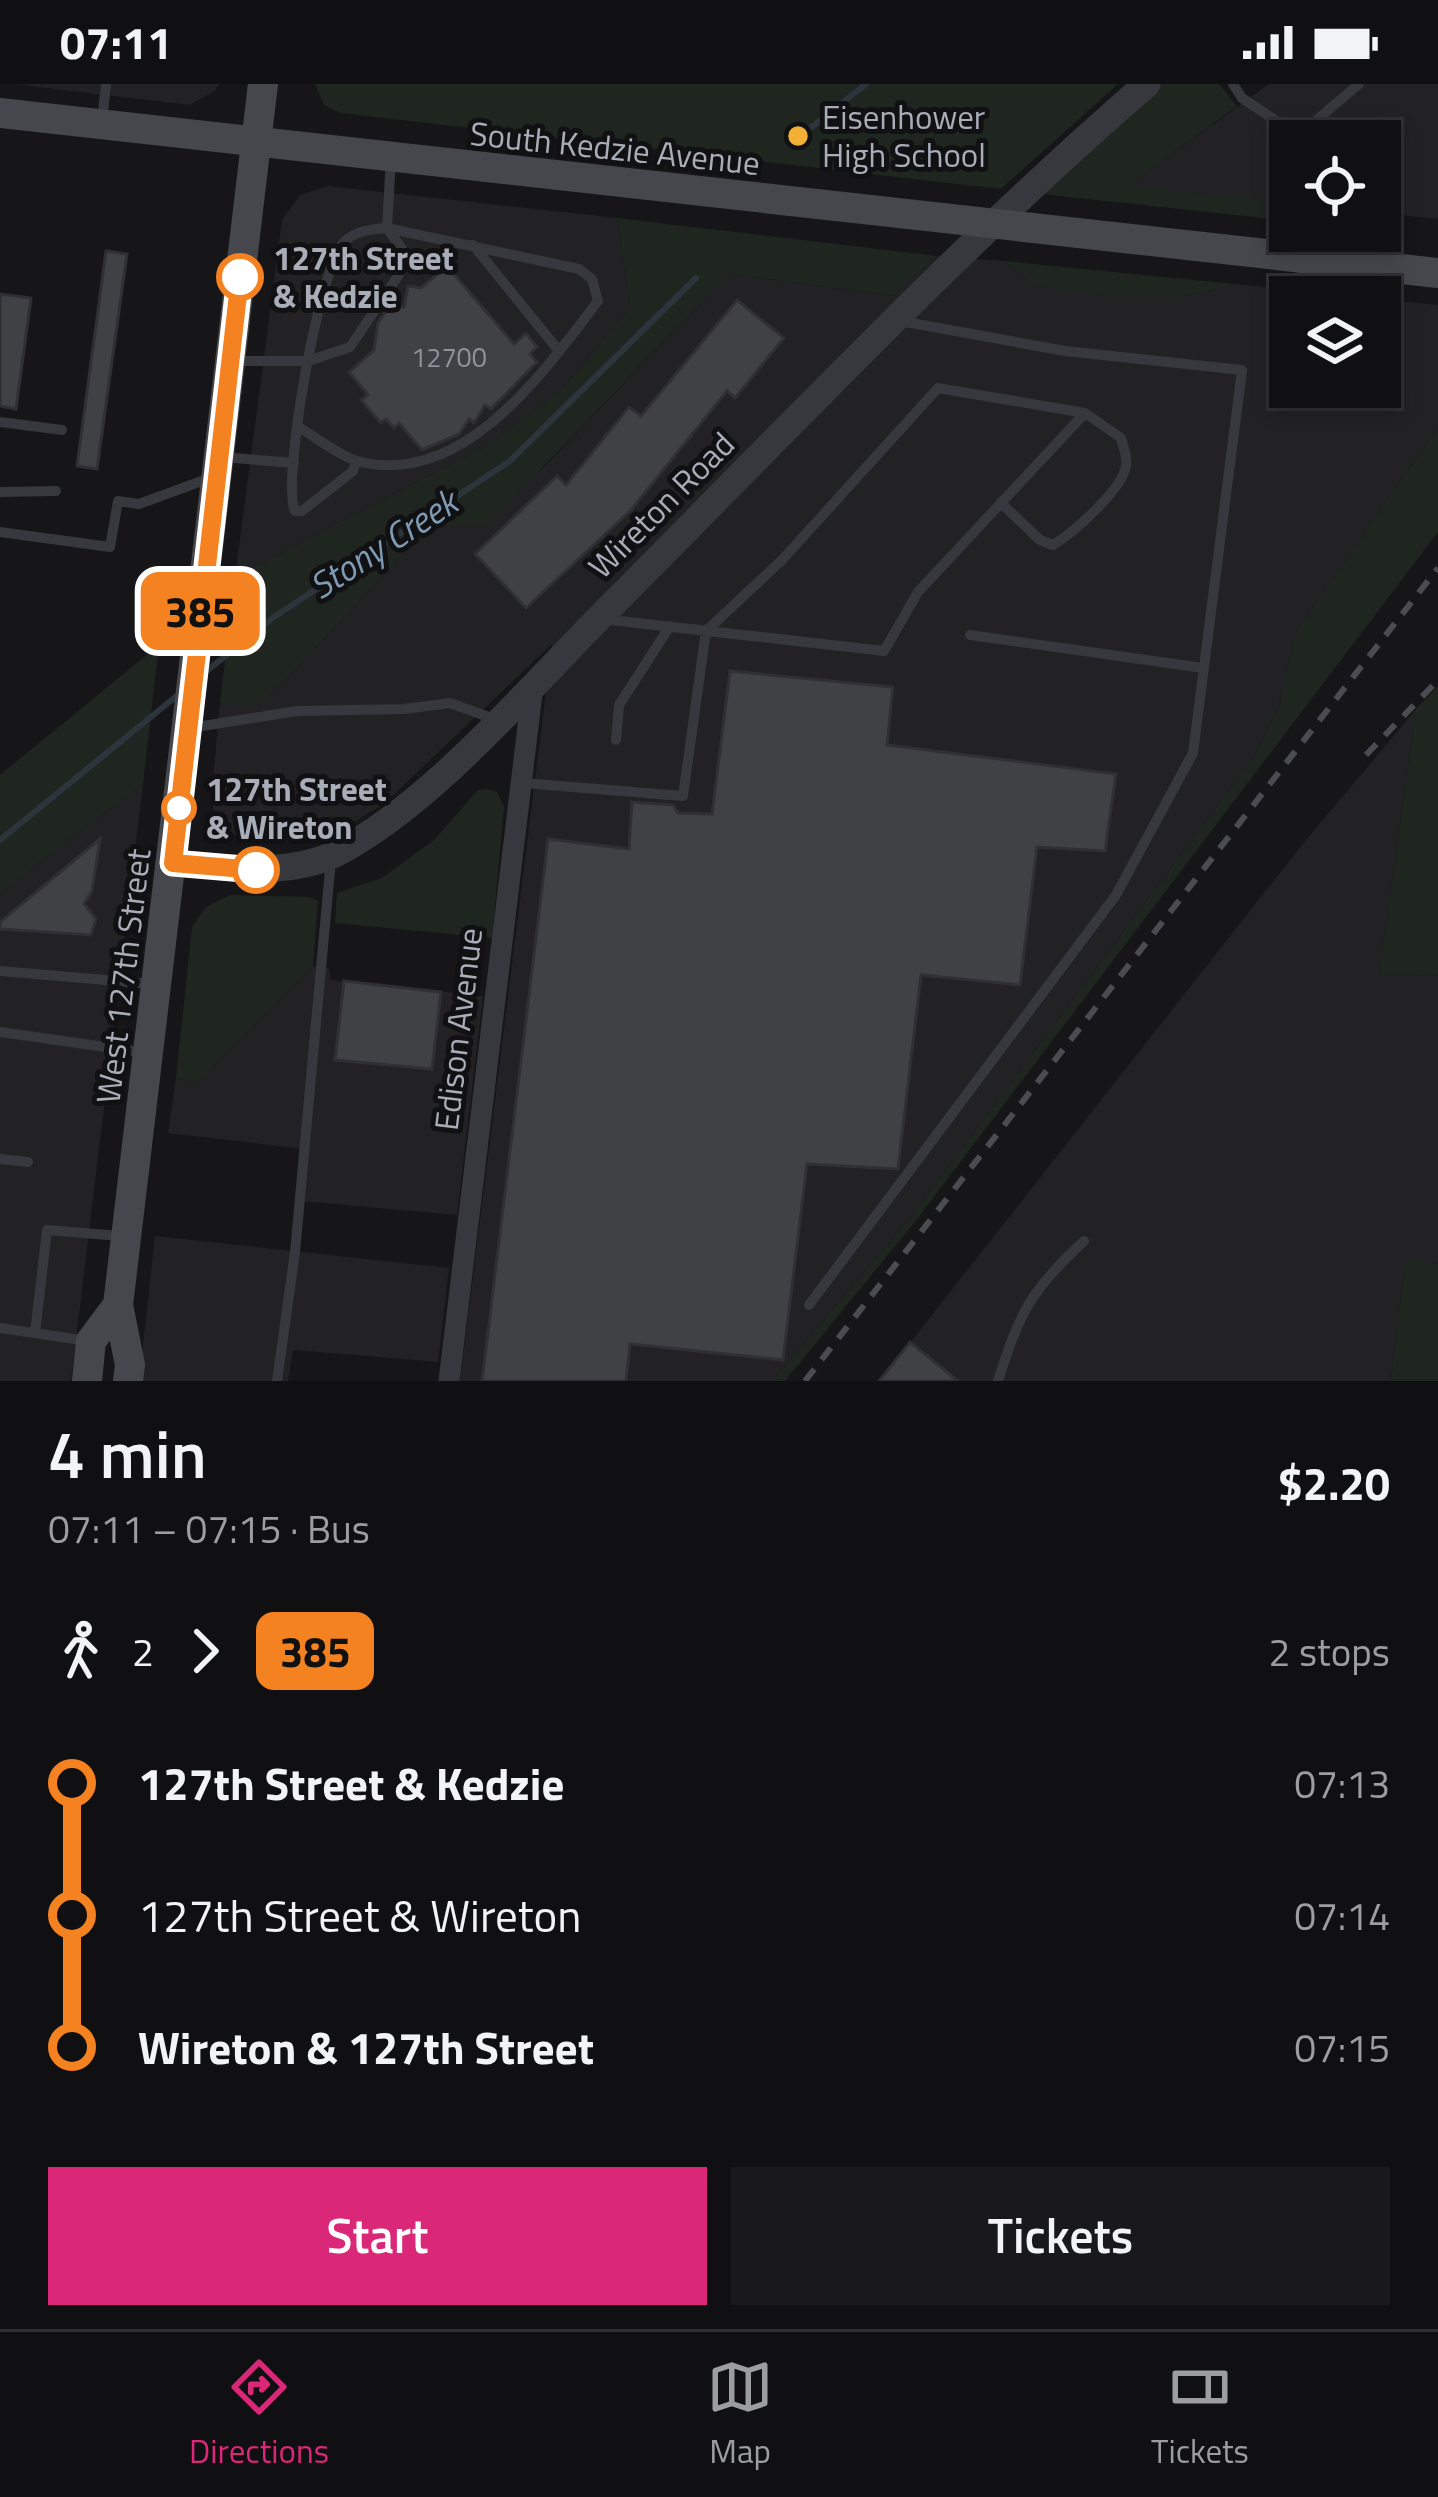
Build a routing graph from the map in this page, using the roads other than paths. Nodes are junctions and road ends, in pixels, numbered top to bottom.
1 (106, 84) edge
2 (262, 84) edge
3 (1148, 84) edge
4 (1233, 84) edge
5 (1358, 84) edge
6 (0, 113) edge
7 (102, 124) junction
8 (256, 141) junction
9 (391, 158) junction
10 (387, 228) junction
11 (471, 243) junction
12 (1438, 273) edge
13 (897, 320) junction
14 (560, 351) junction
15 (308, 361) junction
16 (230, 362) junction
17 (1085, 413) junction
18 (0, 422) edge
19 (300, 428) junction
20 (62, 430) dead end
21 (356, 460) junction
22 (294, 463) junction
23 (218, 467) junction
24 (56, 491) dead end
25 (0, 492) edge
26 (1001, 503) junction
27 (0, 532) edge
28 (599, 618) junction
29 (670, 626) junction
30 (706, 631) junction
31 (970, 635) dead end
32 (1204, 668) junction
33 (533, 684) junction
34 (188, 720) junction
35 (497, 720) junction
36 (616, 740) dead end
37 (521, 782) junction
38 (332, 856) junction
39 (173, 863) junction
40 (0, 971) edge
41 (158, 984) junction
42 (0, 1032) edge
43 (150, 1053) junction
44 (0, 1159) edge
45 (28, 1162) dead end
46 (127, 1237) junction
47 (1084, 1241) dead end
48 (809, 1304) dead end
49 (118, 1305) junction
50 (0, 1328) edge
51 (35, 1333) junction
52 (91, 1341) junction
53 (86, 1381) edge
54 (128, 1381) edge
55 (278, 1381) edge
56 (449, 1381) edge
57 (998, 1381) edge

1 - 7 lane
2 - 8 main road, West 127th Street
3 - 13 street, Wireton Road
4 - 5 lane
6 - 7 main road, South Kedzie Avenue
7 - 8 main road, South Kedzie Avenue
8 - 9 main road, South Kedzie Avenue
8 - 16 main road, West 127th Street
9 - 10 lane
9 - 12 main road, South Kedzie Avenue
10 - 11 lane
10 - 15 lane
10 - 15 lane
11 - 14 lane
11 - 14 lane
13 - 28 street, Wireton Road
13 - 32 lane
14 - 21 lane
15 - 16 lane
15 - 19 lane
16 - 23 main road, West 127th Street
17 - 26 lane
17 - 26 lane
17 - 30 lane
18 - 20 lane
19 - 21 lane
19 - 22 lane
21 - 22 lane
22 - 23 lane
23 - 27 lane
23 - 34 main road, West 127th Street
24 - 25 lane
26 - 30 lane
28 - 29 lane
28 - 33 street, Wireton Road
29 - 30 lane
29 - 36 lane
30 - 37 lane
31 - 32 lane
32 - 48 lane
33 - 35 street, Wireton Road
33 - 37 street, Edison Avenue
34 - 35 lane
34 - 39 main road, West 127th Street
35 - 38 street, Wireton Road
37 - 56 street, Edison Avenue
38 - 39 street, Wireton Road
38 - 55 lane
39 - 41 main road, West 127th Street
40 - 41 lane
41 - 43 main road, West 127th Street
42 - 43 lane
43 - 46 main road, West 127th Street
44 - 45 lane
46 - 49 main road, West 127th Street
46 - 51 lane
47 - 57 lane
49 - 52 main road, West 127th Street
49 - 54 main road, West 127th Street
50 - 51 lane
51 - 52 lane
52 - 53 main road, West 127th Street

